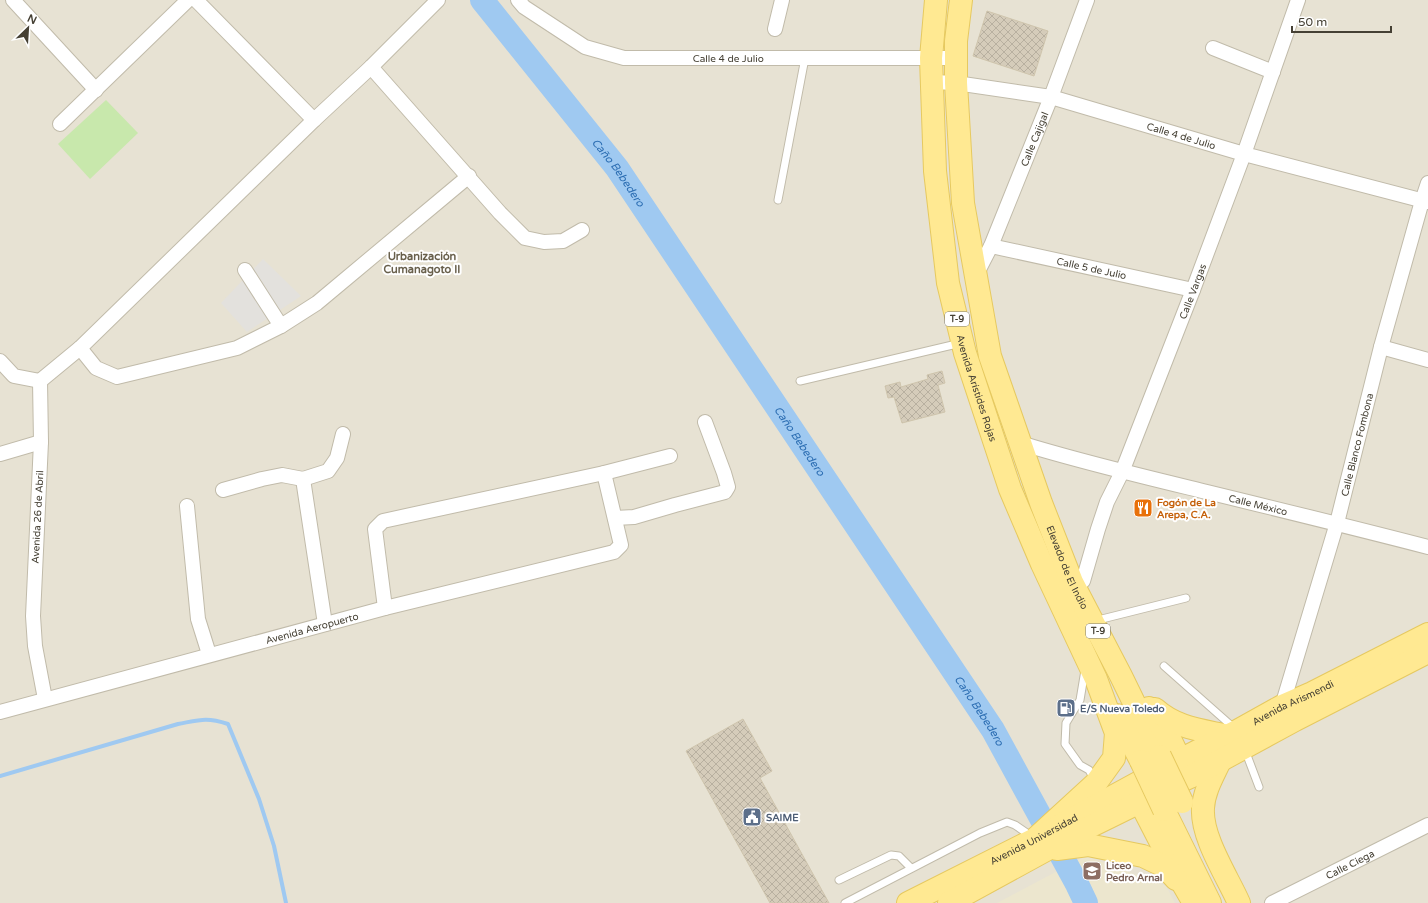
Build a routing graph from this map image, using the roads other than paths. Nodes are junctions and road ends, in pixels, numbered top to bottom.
1 (13, 0) edge
2 (188, 0) edge
3 (196, 0) edge
4 (438, 0) edge
5 (782, 0) edge
6 (936, 0) edge
7 (961, 0) edge
8 (1087, 0) edge
9 (1298, 0) edge
10 (524, 2) edge
11 (775, 30) dead end
12 (1213, 48) dead end
13 (805, 58) junction
14 (931, 58) junction
15 (956, 58) junction
16 (371, 67) junction
17 (1273, 72) junction
18 (932, 82) junction
19 (956, 83) junction
20 (96, 90) junction
21 (1051, 98) junction
22 (314, 120) junction
23 (60, 124) dead end
24 (1244, 154) junction
25 (469, 176) junction
26 (1428, 183) edge
27 (778, 200) dead end
28 (1425, 202) edge
29 (582, 230) dead end
30 (991, 246) junction
31 (245, 270) dead end
32 (976, 276) junction
33 (1193, 290) junction
34 (281, 326) junction
35 (963, 343) junction
36 (1381, 347) junction
37 (80, 348) junction
38 (1428, 360) edge
39 (0, 361) edge
40 (40, 381) junction
41 (800, 381) dead end
42 (706, 422) dead end
43 (343, 434) dead end
44 (41, 442) junction
45 (1020, 443) junction
46 (0, 454) edge
47 (670, 456) dead end
48 (1122, 472) junction
49 (604, 473) junction
50 (303, 479) junction
51 (224, 490) dead end
52 (1041, 503) junction
53 (187, 506) dead end
54 (615, 518) junction
55 (1337, 523) junction
56 (1428, 547) edge
57 (1083, 581) junction
58 (1186, 598) dead end
59 (385, 608) junction
60 (1102, 619) junction
61 (1069, 620) junction
62 (325, 624) junction
63 (1428, 634) edge
64 (1428, 652) edge
65 (209, 654) junction
66 (1087, 660) junction
67 (1164, 666) dead end
68 (45, 699) junction
69 (1145, 700) junction
70 (1282, 706) junction
71 (0, 712) edge
72 (1236, 738) junction
73 (1220, 761) junction
74 (1160, 782) junction
75 (1096, 783) junction
76 (1259, 788) dead end
77 (1428, 825) edge
78 (1075, 827) junction
79 (1039, 842) junction
80 (911, 868) junction
81 (839, 880) dead end
82 (1189, 894) edge
83 (845, 903) edge
84 (908, 903) edge
85 (949, 903) edge
86 (1210, 903) edge
87 (1229, 903) edge
88 (1239, 903) edge
89 (1272, 903) edge

1 - 20 street
2 - 20 street
3 - 22 street
4 - 16 street
5 - 11 street
6 - 14 main road, Avenida Arístides Rojas / T-9
7 - 15 main road, T-9
8 - 21 street, Calle Cajigal
9 - 17 street, Calle Vargas
10 - 13 street, Calle 4 de Julio
12 - 17 street
13 - 14 street, Calle 4 de Julio
13 - 27 lane
14 - 15 street, Calle 4 de Julio
14 - 18 main road, Avenida Arístides Rojas / T-9
15 - 19 main road, T-9
16 - 22 street
16 - 25 street
17 - 24 street, Calle Vargas
18 - 19 street, Calle 4 de Julio
18 - 35 main road, Avenida Arístides Rojas / T-9
19 - 21 street, Calle 4 de Julio
19 - 32 main road, T-9
20 - 23 street
21 - 24 street, Calle 4 de Julio
21 - 30 street, Calle Cajigal
22 - 37 street
24 - 28 street, Calle 4 de Julio
24 - 33 street, Calle Vargas
25 - 29 street
25 - 34 street
26 - 28 street, Calle Blanco Fombona
28 - 36 street, Calle Blanco Fombona
30 - 32 street, Calle Cajigal
30 - 33 street, Calle 5 de Julio
31 - 34 street
32 - 45 main road, T-9
33 - 48 street, Calle Vargas
34 - 37 street
35 - 41 lane
35 - 61 main road, Avenida Arístides Rojas / T-9
36 - 38 street
36 - 55 street, Calle Blanco Fombona
37 - 40 street
39 - 40 street
40 - 44 street, Avenida 26 de Abril
42 - 54 street
43 - 50 street
44 - 46 street
44 - 68 street, Avenida 26 de Abril
45 - 48 street, Calle México
45 - 52 main road, T-9
47 - 49 street
48 - 55 street, Calle México
48 - 57 street, Calle Vargas
49 - 54 street
49 - 59 street
50 - 51 street
50 - 62 street
52 - 57 main road, Elevado de El Indio / T-9
52 - 74 main road, Elevado de El Indio / T-9
53 - 65 street
54 - 59 street, Avenida Aeropuerto
55 - 56 street, Calle México
55 - 70 street, Calle Blanco Fombona
57 - 60 main road, T-9
58 - 60 lane
59 - 62 street, Avenida Aeropuerto
60 - 69 main road, T-9
61 - 66 main road, T-9
61 - 74 main road, Elevado de El Indio
62 - 65 street, Avenida Aeropuerto
63 - 70 main road, Avenida Arismendi
64 - 72 main road, Avenida Arismendi
65 - 68 street, Avenida Aeropuerto
66 - 75 main road, T-9
66 - 75 lane
67 - 72 lane
68 - 71 street, Avenida Aeropuerto
69 - 72 main road, T-9
69 - 74 main road, T-9
70 - 72 main road, Avenida Arismendi
72 - 73 main road, Avenida Arismendi
72 - 74 main road, Avenida Arismendi
72 - 76 lane
73 - 74 main road, Avenida Arismendi
73 - 88 main road
74 - 78 main road, Avenida Universidad / T-9
74 - 78 main road, Avenida Universidad / T-9
74 - 82 main road
74 - 86 main road, Elevado de El Indio
74 - 87 main road, Elevado de El Indio / T-9
75 - 78 main road, T-9
77 - 89 street, Calle Ciega
78 - 79 main road, Avenida Universidad / T-9
78 - 79 main road
78 - 82 main road
79 - 80 lane
79 - 84 main road, Avenida Universidad / T-9
79 - 85 main road, Avenida Universidad / T-9
80 - 81 lane
80 - 83 lane

